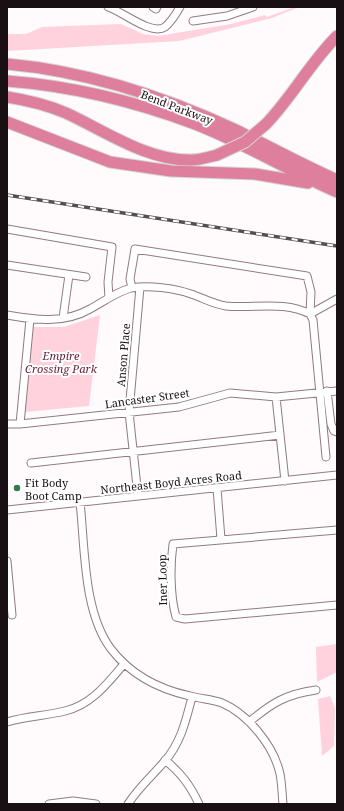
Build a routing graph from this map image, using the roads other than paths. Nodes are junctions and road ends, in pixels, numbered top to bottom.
1 (108, 7) edge
2 (153, 7) edge
3 (157, 7) edge
4 (180, 7) edge
5 (233, 7) edge
6 (253, 7) edge
7 (242, 12) junction
8 (193, 21) dead end
9 (337, 36) edge
10 (7, 64) edge
11 (7, 81) edge
12 (7, 97) edge
13 (7, 122) edge
14 (337, 180) edge
15 (320, 185) junction
16 (337, 192) edge
17 (7, 229) edge
18 (7, 265) edge
19 (69, 275) junction
20 (86, 277) dead end
21 (140, 287) junction
22 (132, 288) junction
23 (109, 298) junction
24 (337, 300) edge
25 (310, 314) junction
26 (7, 315) edge
27 (63, 318) junction
28 (30, 319) junction
29 (327, 391) junction
30 (337, 391) edge
31 (319, 392) junction
32 (276, 397) junction
33 (129, 412) junction
34 (7, 424) edge
35 (20, 424) junction
36 (337, 432) edge
37 (280, 435) junction
38 (133, 452) junction
39 (326, 457) dead end
40 (31, 463) dead end
41 (337, 475) edge
42 (285, 481) junction
43 (217, 488) junction
44 (138, 496) junction
45 (80, 502) junction
46 (7, 510) edge
47 (337, 530) edge
48 (221, 539) junction
49 (7, 561) edge
50 (337, 605) edge
51 (12, 615) dead end
52 (124, 664) junction
53 (316, 690) dead end
54 (192, 697) junction
55 (7, 722) edge
56 (249, 722) junction
57 (166, 760) junction
58 (50, 804) edge
59 (96, 804) edge
60 (128, 804) edge
61 (199, 804) edge
62 (283, 804) edge

1 - 4 street
2 - 3 street
5 - 7 street
6 - 7 street
7 - 8 street
9 - 12 highway, bridge
10 - 14 highway, Bend Parkway
11 - 15 highway, Bend Parkway
13 - 15 highway
15 - 16 highway, Bend Parkway
17 - 23 street
18 - 19 street
19 - 20 street
19 - 27 street
21 - 22 street
21 - 25 street
21 - 33 street, Anson Place
22 - 23 street
22 - 25 street
23 - 27 street
24 - 25 street
25 - 31 street
26 - 28 street
27 - 28 street
28 - 35 street
29 - 30 street, Lancaster Street
29 - 31 street, Lancaster Street
29 - 36 street
31 - 32 street, Lancaster Street
31 - 39 street
32 - 33 street, Lancaster Street
32 - 37 street
33 - 35 street, Lancaster Street
33 - 38 street, Anson Place
34 - 35 street, Lancaster Street
37 - 38 street
37 - 42 street
38 - 40 street
38 - 44 street, Anson Place
41 - 42 street, Northeast Boyd Acres Road
42 - 43 street, Northeast Boyd Acres Road
43 - 44 street, Northeast Boyd Acres Road
43 - 48 street
44 - 45 street, Northeast Boyd Acres Road
45 - 46 street, Northeast Boyd Acres Road
45 - 52 street
47 - 48 street, Iner Loop
48 - 50 street, Iner Loop
49 - 51 street
52 - 54 street
52 - 55 street
53 - 56 street
54 - 56 street
54 - 57 street
56 - 62 street
57 - 60 street
57 - 61 street
58 - 59 street

